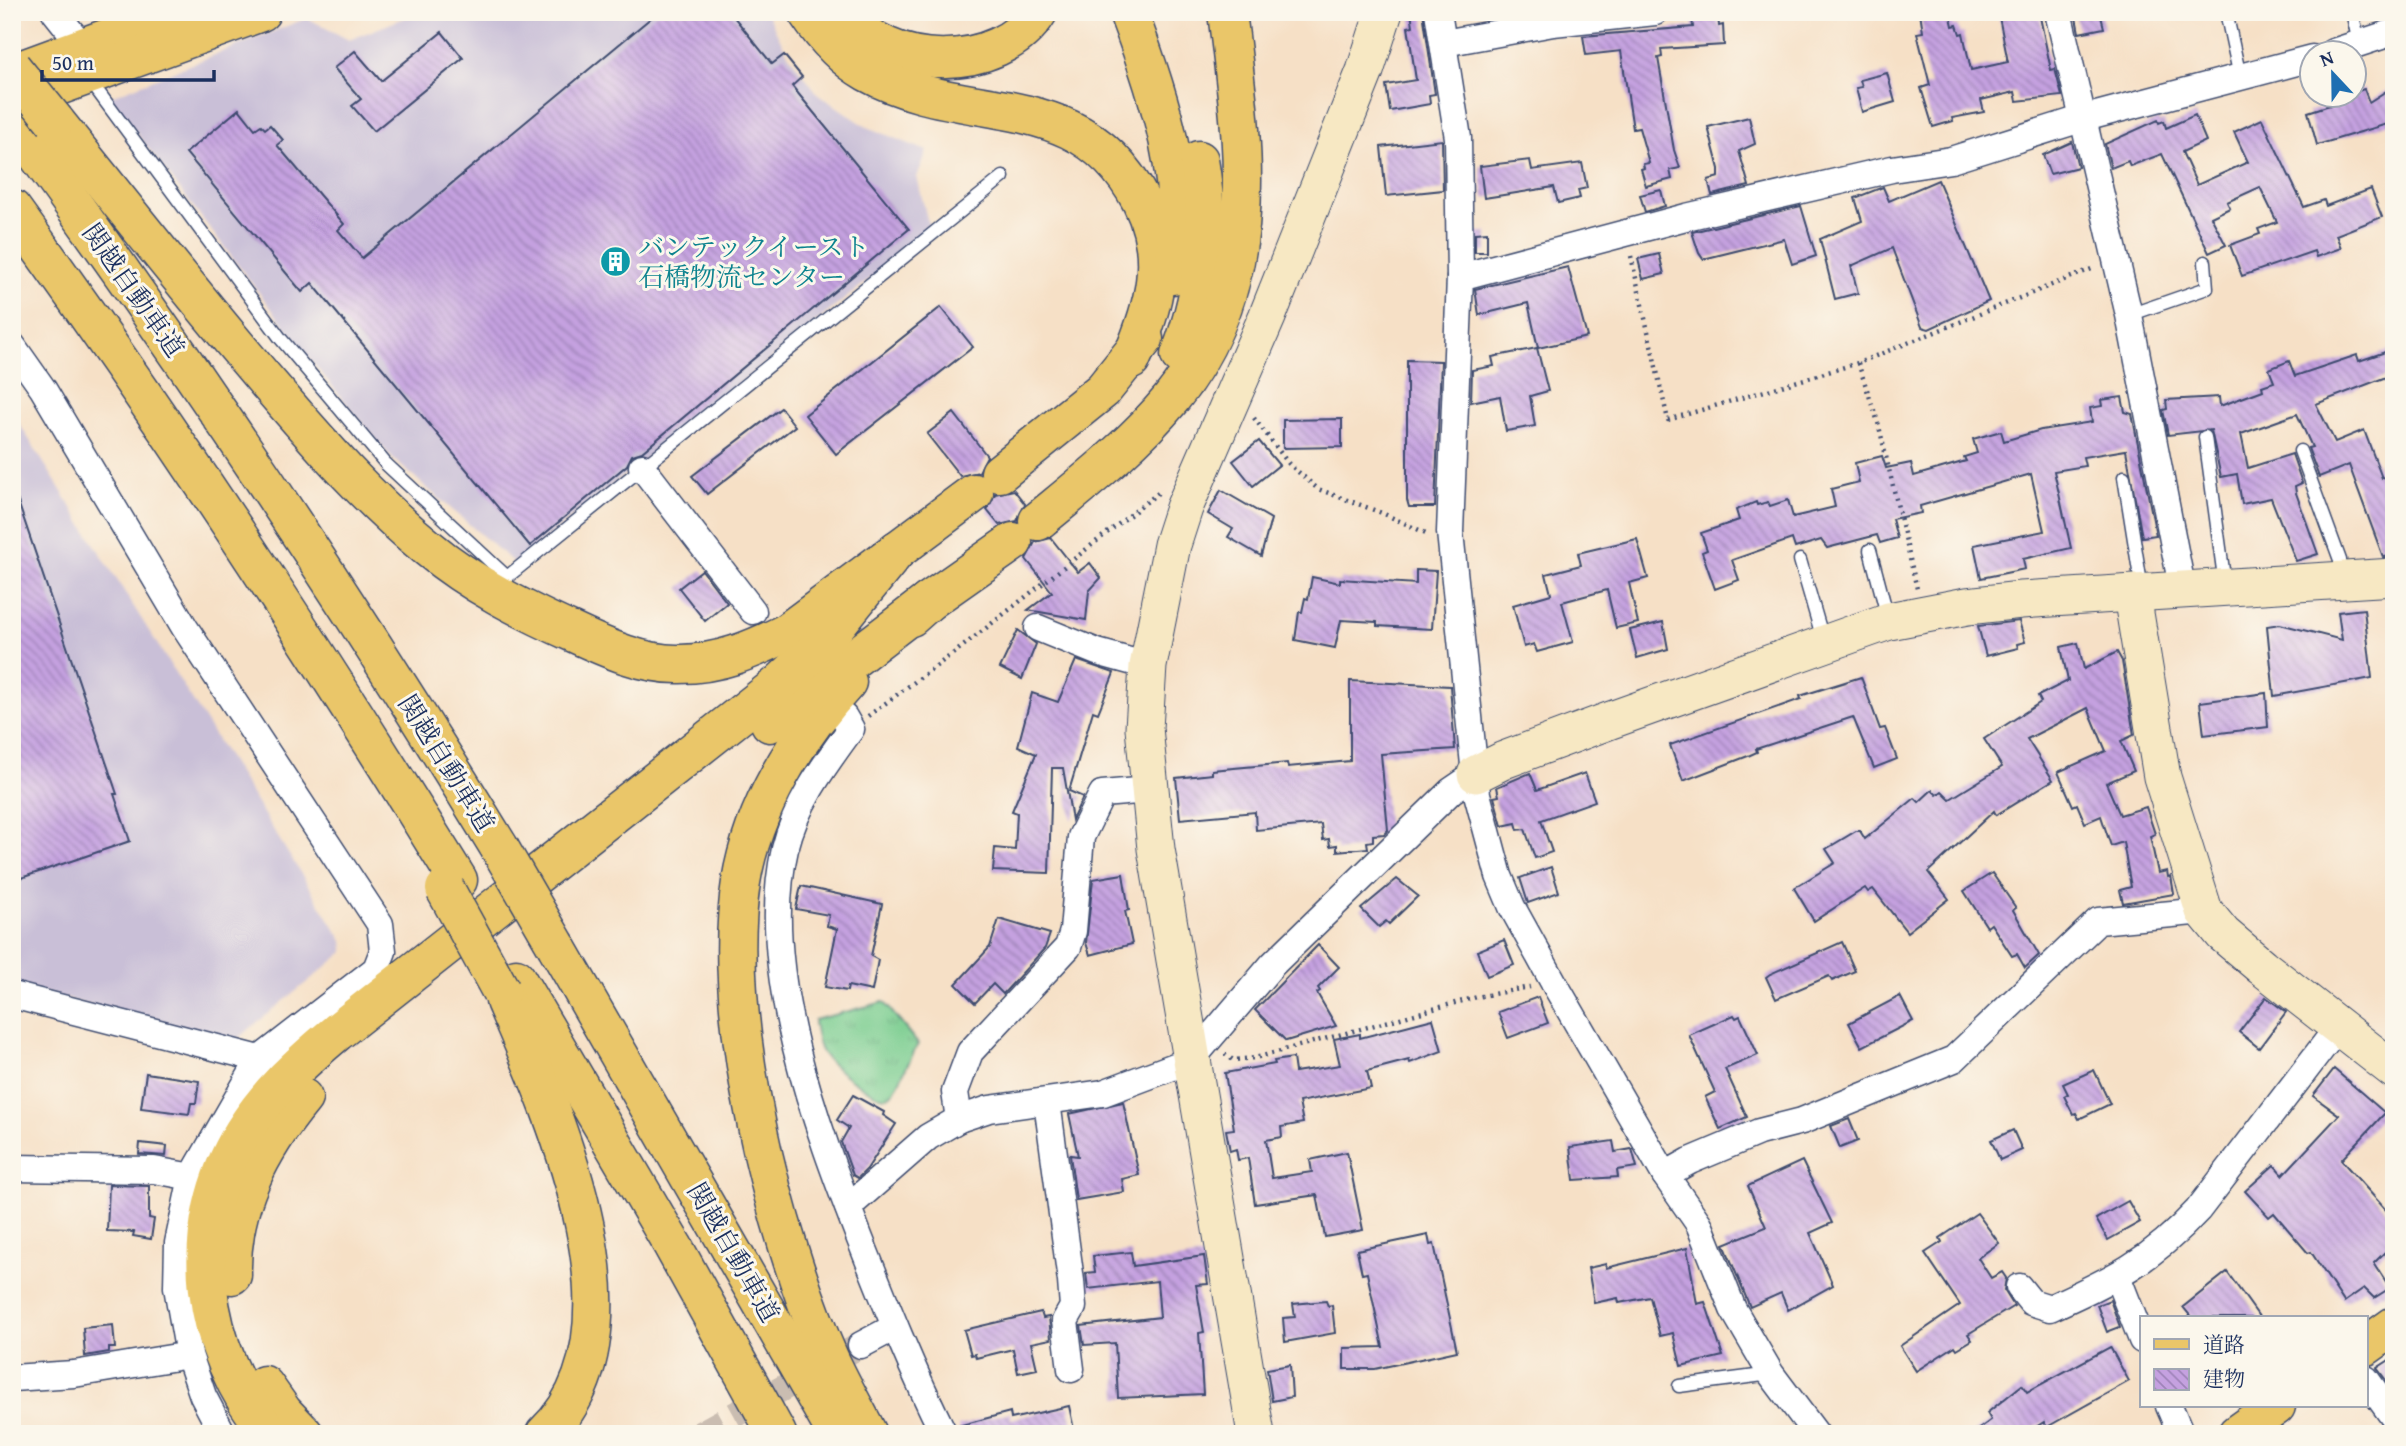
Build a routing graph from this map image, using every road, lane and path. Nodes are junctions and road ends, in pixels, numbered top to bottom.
1 (55, 12) edge
2 (178, 12) edge
3 (261, 12) edge
4 (807, 12) edge
5 (846, 12) edge
6 (1038, 12) edge
7 (1128, 12) edge
8 (1154, 12) edge
9 (1227, 12) edge
10 (1384, 12) edge
11 (1438, 12) edge
12 (1655, 12) edge
13 (2058, 12) edge
14 (2225, 12) edge
15 (2352, 12) edge
16 (2394, 32) edge
17 (2358, 38) edge
18 (2368, 40) edge
19 (1444, 43) junction
20 (84, 61) junction
21 (2298, 62) edge
22 (12, 71) edge
23 (2240, 77) junction
24 (25, 119) edge
25 (2081, 119) junction
26 (1003, 177) dead end
27 (12, 209) edge
28 (1625, 233) junction
29 (2115, 261) junction
30 (2205, 262) dead end
31 (1460, 277) junction
32 (2129, 315) junction
33 (12, 345) edge
34 (1130, 360) junction
35 (1858, 363) junction
36 (1235, 393) junction
37 (1135, 436) junction
38 (2205, 437) dead end
39 (2300, 451) dead end
40 (642, 467) junction
41 (2124, 477) dead end
42 (1161, 491) dead end
43 (1451, 545) junction
44 (897, 550) junction
45 (1870, 550) dead end
46 (1800, 560) dead end
47 (2394, 577) edge
48 (2342, 580) junction
49 (2226, 589) junction
50 (2183, 592) junction
51 (2137, 594) junction
52 (929, 601) junction
53 (753, 611) dead end
54 (1906, 618) junction
55 (1038, 628) dead end
56 (1824, 643) junction
57 (1148, 666) junction
58 (848, 723) joint
59 (1476, 774) junction
60 (1149, 790) junction
61 (2204, 911) junction
62 (1554, 983) junction
63 (508, 984) junction
64 (12, 995) edge
65 (2339, 1026) junction
66 (1199, 1050) junction
67 (260, 1059) junction
68 (2394, 1070) edge
69 (1047, 1102) junction
70 (959, 1119) junction
71 (12, 1168) edge
72 (1665, 1175) junction
73 (192, 1177) junction
74 (848, 1207) junction
75 (2117, 1276) junction
76 (2019, 1287) dead end
77 (2394, 1326) edge
78 (895, 1327) junction
79 (2140, 1335) edge
80 (861, 1345) tunnel mouth
81 (2368, 1345) edge
82 (189, 1355) junction
83 (1070, 1369) dead end
84 (1771, 1374) junction
85 (12, 1378) edge
86 (2368, 1382) edge
87 (1679, 1386) dead end
88 (2170, 1408) edge
89 (2273, 1408) edge
90 (2394, 1418) edge
91 (223, 1434) edge
92 (271, 1434) edge
93 (304, 1434) edge
94 (545, 1434) edge
95 (777, 1434) edge
96 (837, 1434) edge
97 (868, 1434) edge
98 (944, 1434) edge
99 (1255, 1434) edge
100 (1815, 1434) edge
101 (2181, 1434) edge
102 (2236, 1434) edge

1 - 20 street
2 - 20 main road
3 - 20 main road
4 - 34 main road
5 - 6 main road
7 - 34 main road
8 - 37 main road
9 - 37 main road
10 - 36 street
11 - 19 street
12 - 19 street
13 - 25 street
14 - 23 lane
15 - 17 lane
16 - 18 street
19 - 31 street
20 - 22 main road
20 - 24 main road
20 - 40 lane
21 - 23 street
22 - 24 main road, bridge
23 - 25 street
24 - 44 main road
24 - 96 main road, 関越自動車道, bridge
25 - 28 street
25 - 29 street
26 - 40 lane
27 - 63 main road, 関越自動車道
28 - 31 street
28 - 35 path
29 - 32 street
29 - 35 path
30 - 32 lane
31 - 43 street
32 - 50 street
33 - 67 street
34 - 44 main road
35 - 54 path
36 - 43 path
36 - 57 street
37 - 52 main road
38 - 49 lane
39 - 48 lane
40 - 53 street
41 - 51 lane
42 - 58 path
43 - 59 street
44 - 92 main road
45 - 54 lane
46 - 56 lane
47 - 48 street
48 - 49 street
49 - 50 street
50 - 51 street
51 - 54 street
51 - 61 street
52 - 93 main road
52 - 97 main road
54 - 56 street
55 - 57 street
56 - 59 street
57 - 60 street
58 - 74 street
59 - 62 street
59 - 66 street
60 - 66 street
60 - 70 street
61 - 65 street
61 - 72 street
62 - 66 path
62 - 72 street
63 - 94 main road
63 - 95 main road, 関越自動車道
64 - 67 street
65 - 68 street
65 - 75 street
66 - 69 street
66 - 99 street
67 - 73 street
69 - 70 street
69 - 83 street
70 - 74 street
71 - 73 street
72 - 84 street
73 - 82 street
74 - 78 street
75 - 76 street
75 - 79 street
77 - 81 main road
78 - 80 street
78 - 98 street
82 - 85 street
82 - 91 street
84 - 87 lane
84 - 100 street
86 - 90 street
88 - 101 street
89 - 102 main road

